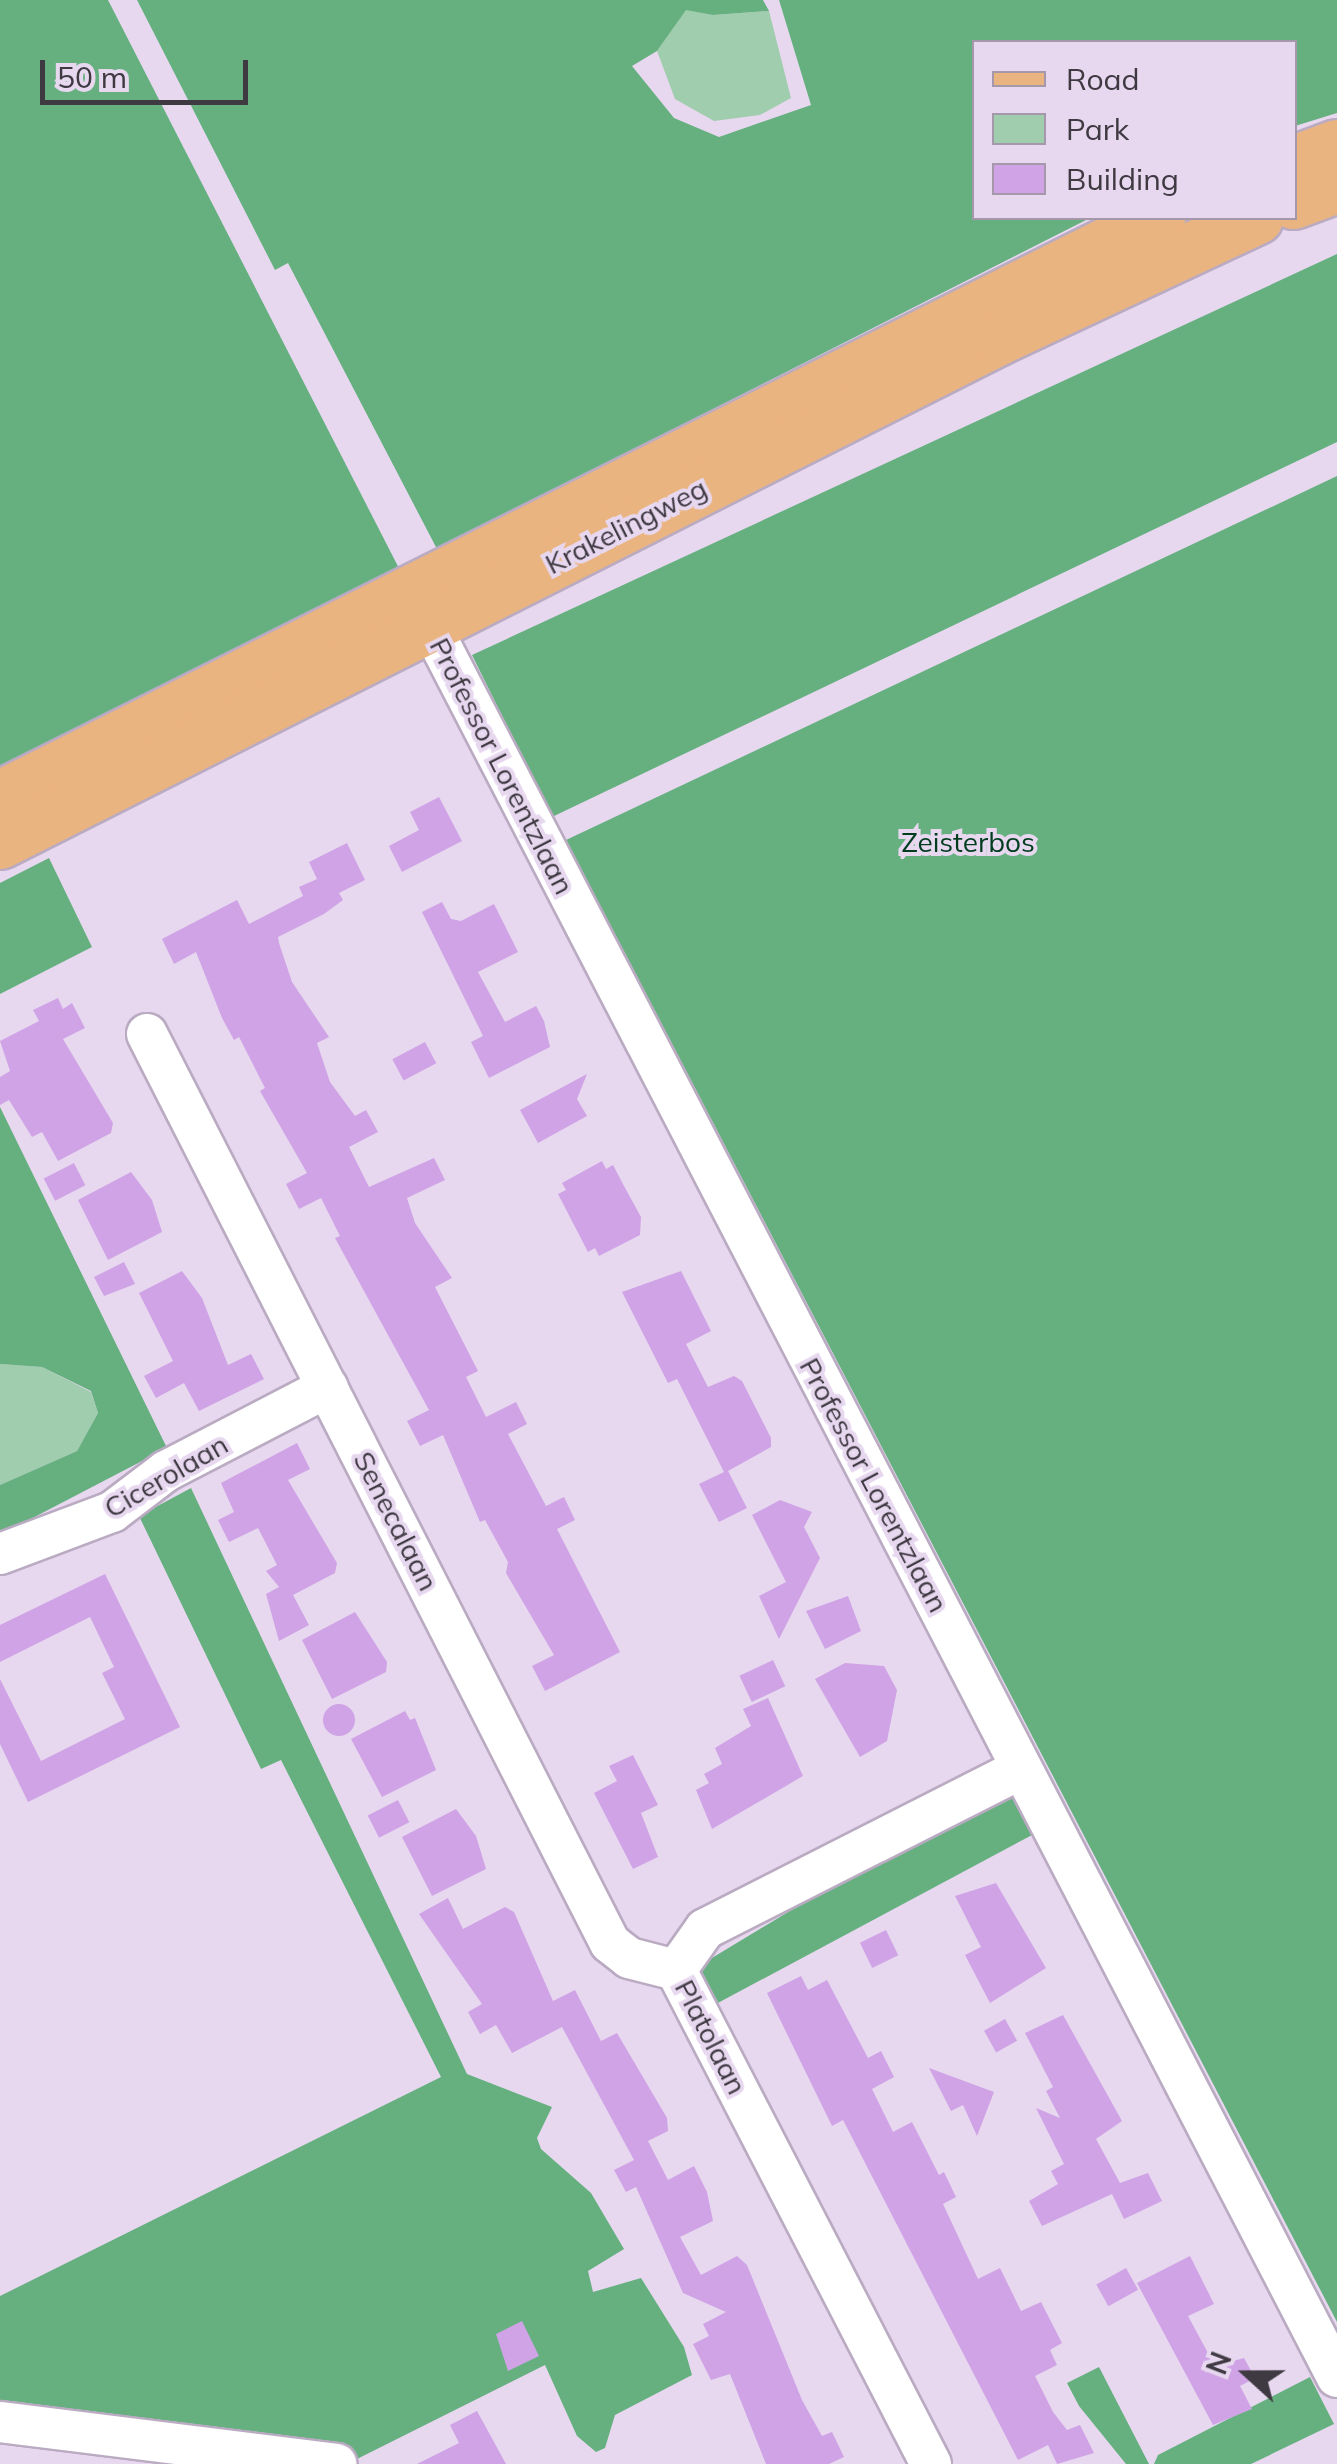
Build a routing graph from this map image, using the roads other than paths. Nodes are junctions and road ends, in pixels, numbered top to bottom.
1 (1337, 146) edge
2 (1297, 161) edge
3 (1337, 187) edge
4 (1297, 202) edge
5 (1155, 220) edge
6 (1253, 220) edge
7 (428, 622) junction
8 (256, 743) dead end
9 (0, 796) edge
10 (0, 843) edge
11 (147, 1034) dead end
12 (328, 1387) junction
13 (0, 1554) edge
14 (1020, 1769) junction
15 (676, 1970) junction
16 (1337, 2377) edge
17 (0, 2422) edge
18 (336, 2464) edge
19 (931, 2464) edge

1 - 2 main road
3 - 4 main road
5 - 7 main road, Krakelingweg
6 - 7 main road, Krakelingweg
7 - 8 street, Krakelingweg
7 - 9 main road, Krakelingweg
7 - 10 main road, Krakelingweg
7 - 14 street, Professor Lorentzlaan
11 - 12 street, Senecalaan
12 - 13 street, Cicerolaan
12 - 15 street, Senecalaan
14 - 15 street, Platolaan
14 - 16 street, Professor Lorentzlaan
15 - 19 street, Platolaan
17 - 18 street

